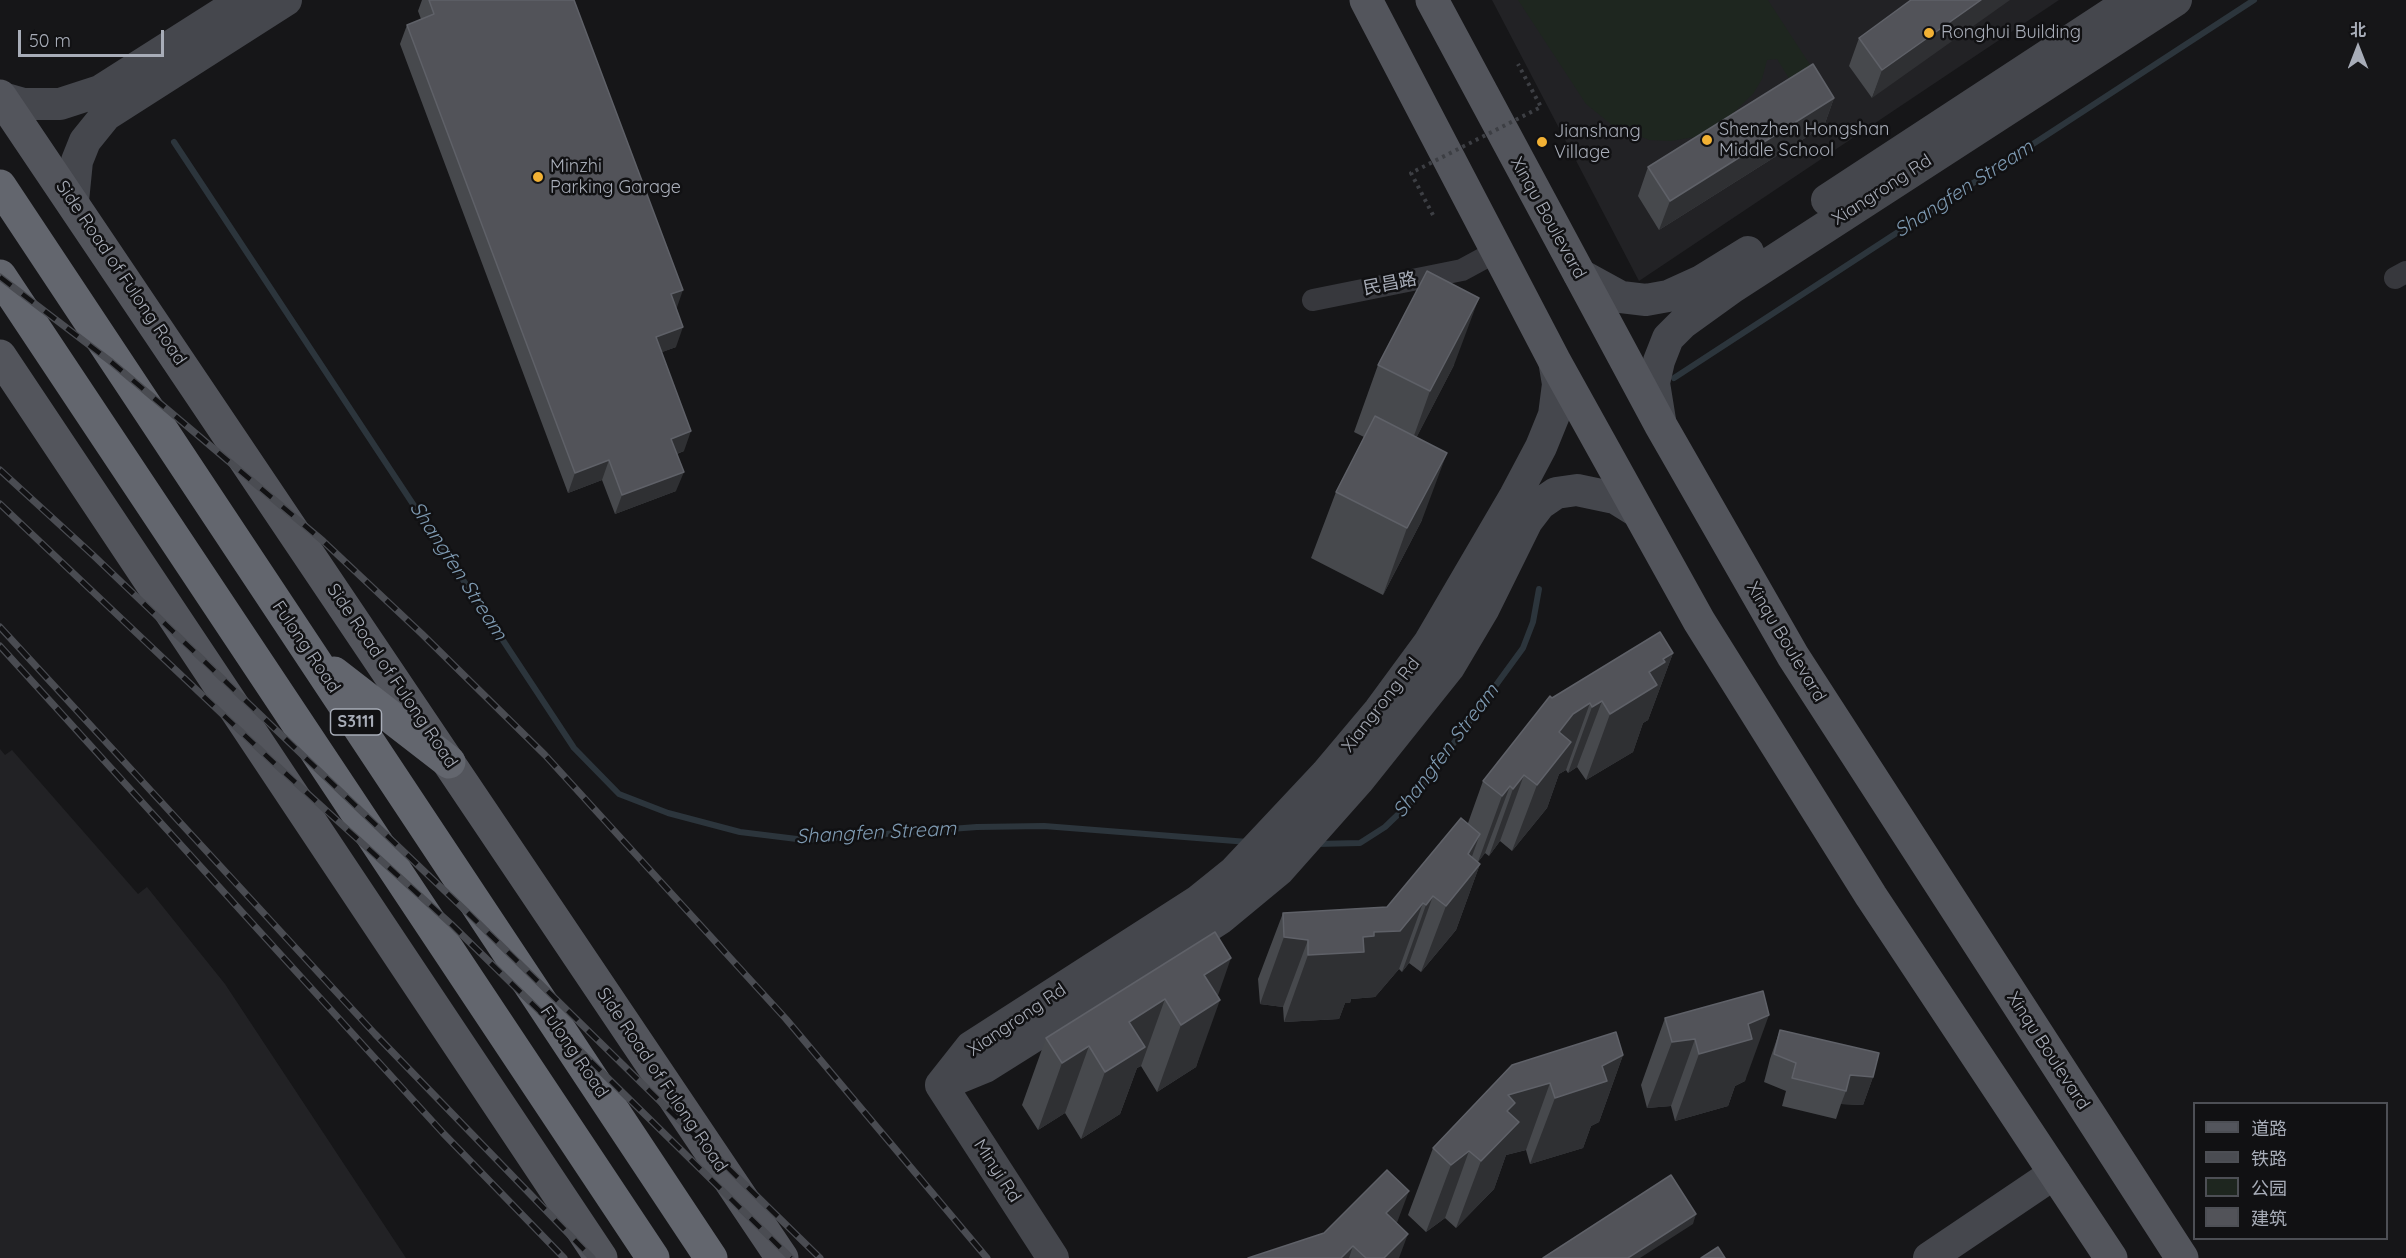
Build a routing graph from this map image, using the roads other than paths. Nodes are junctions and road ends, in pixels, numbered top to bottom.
1 (243, 0) edge
2 (286, 0) edge
3 (1366, 0) edge
4 (1432, 0) edge
5 (2132, 0) edge
6 (2176, 0) edge
7 (1, 97) edge
8 (0, 186) edge
9 (73, 201) junction
10 (1497, 251) junction
11 (1579, 274) junction
12 (0, 276) edge
13 (1313, 300) dead end
14 (0, 356) edge
15 (1554, 360) junction
16 (1660, 424) junction
17 (1636, 511) junction
18 (312, 657) junction
19 (449, 762) junction
20 (940, 1085) junction
21 (2055, 1173) junction
22 (601, 1258) edge
23 (653, 1258) edge
24 (711, 1258) edge
25 (782, 1258) edge
26 (1053, 1258) edge
27 (1929, 1258) edge
28 (2111, 1258) edge
29 (2182, 1258) edge

1 - 7 main road
2 - 9 main road
3 - 10 main road
4 - 11 main road, Xinqu Boulevard
5 - 11 main road, Xiangrong Rd
6 - 16 main road, Xiangrong Rd
7 - 9 main road, Side Road of Fulong Road
8 - 18 highway, Fulong Road / S3111
9 - 19 main road, Side Road of Fulong Road
10 - 13 street, 民昌路
10 - 15 main road
11 - 16 main road, Xinqu Boulevard
12 - 23 highway, S3111
14 - 22 main road
15 - 17 main road
15 - 20 main road, Xiangrong Rd
16 - 29 main road, Xinqu Boulevard
17 - 20 main road, Xiangrong Rd
17 - 21 main road
18 - 19 highway
18 - 24 highway, Fulong Road / S3111
19 - 25 main road, Side Road of Fulong Road
20 - 26 main road, Minyi Rd
21 - 27 main road
21 - 28 main road

